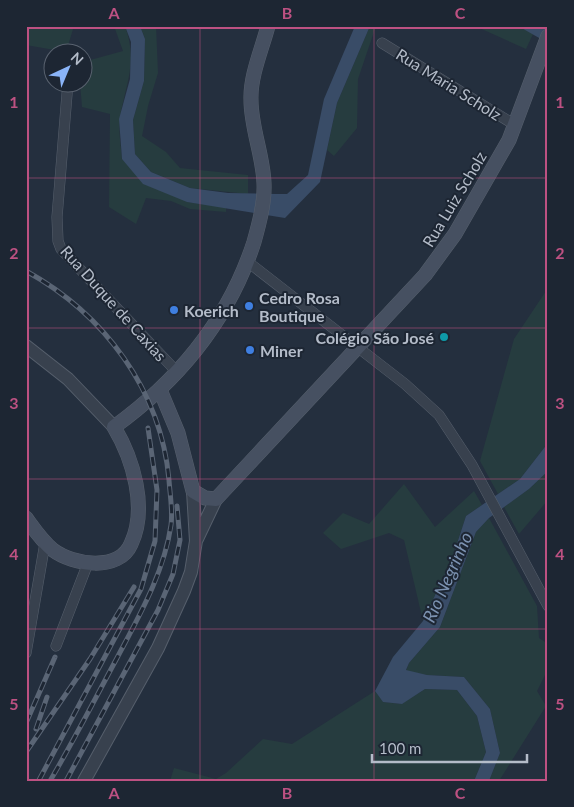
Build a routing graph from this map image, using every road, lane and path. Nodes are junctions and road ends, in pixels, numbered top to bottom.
1 (268, 26) edge
2 (548, 36) edge
3 (382, 42) dead end
4 (67, 92) edge
5 (515, 125) junction
6 (248, 262) junction
7 (26, 346) edge
8 (358, 347) junction
9 (176, 371) junction
10 (160, 390) junction
11 (114, 427) junction
12 (193, 491) junction
13 (216, 499) junction
14 (26, 518) edge
15 (196, 542) junction
16 (45, 543) junction
17 (88, 563) junction
18 (548, 606) edge
19 (56, 646) dead end
20 (26, 653) edge
21 (84, 781) edge

1 - 6 main road
2 - 5 main road, Rua Luiz Scholz
3 - 5 street, Rua Maria Scholz
4 - 9 street, Rua Duque de Caxias
5 - 8 main road, Rua Luiz Scholz
6 - 8 street
6 - 9 main road
7 - 11 street
8 - 13 main road, Rua Luiz Scholz
8 - 18 street
9 - 10 main road
10 - 11 main road
10 - 12 main road
11 - 17 main road
12 - 13 main road
12 - 15 street
13 - 15 street
14 - 16 main road
15 - 21 street
16 - 17 main road
16 - 20 street
17 - 19 street

